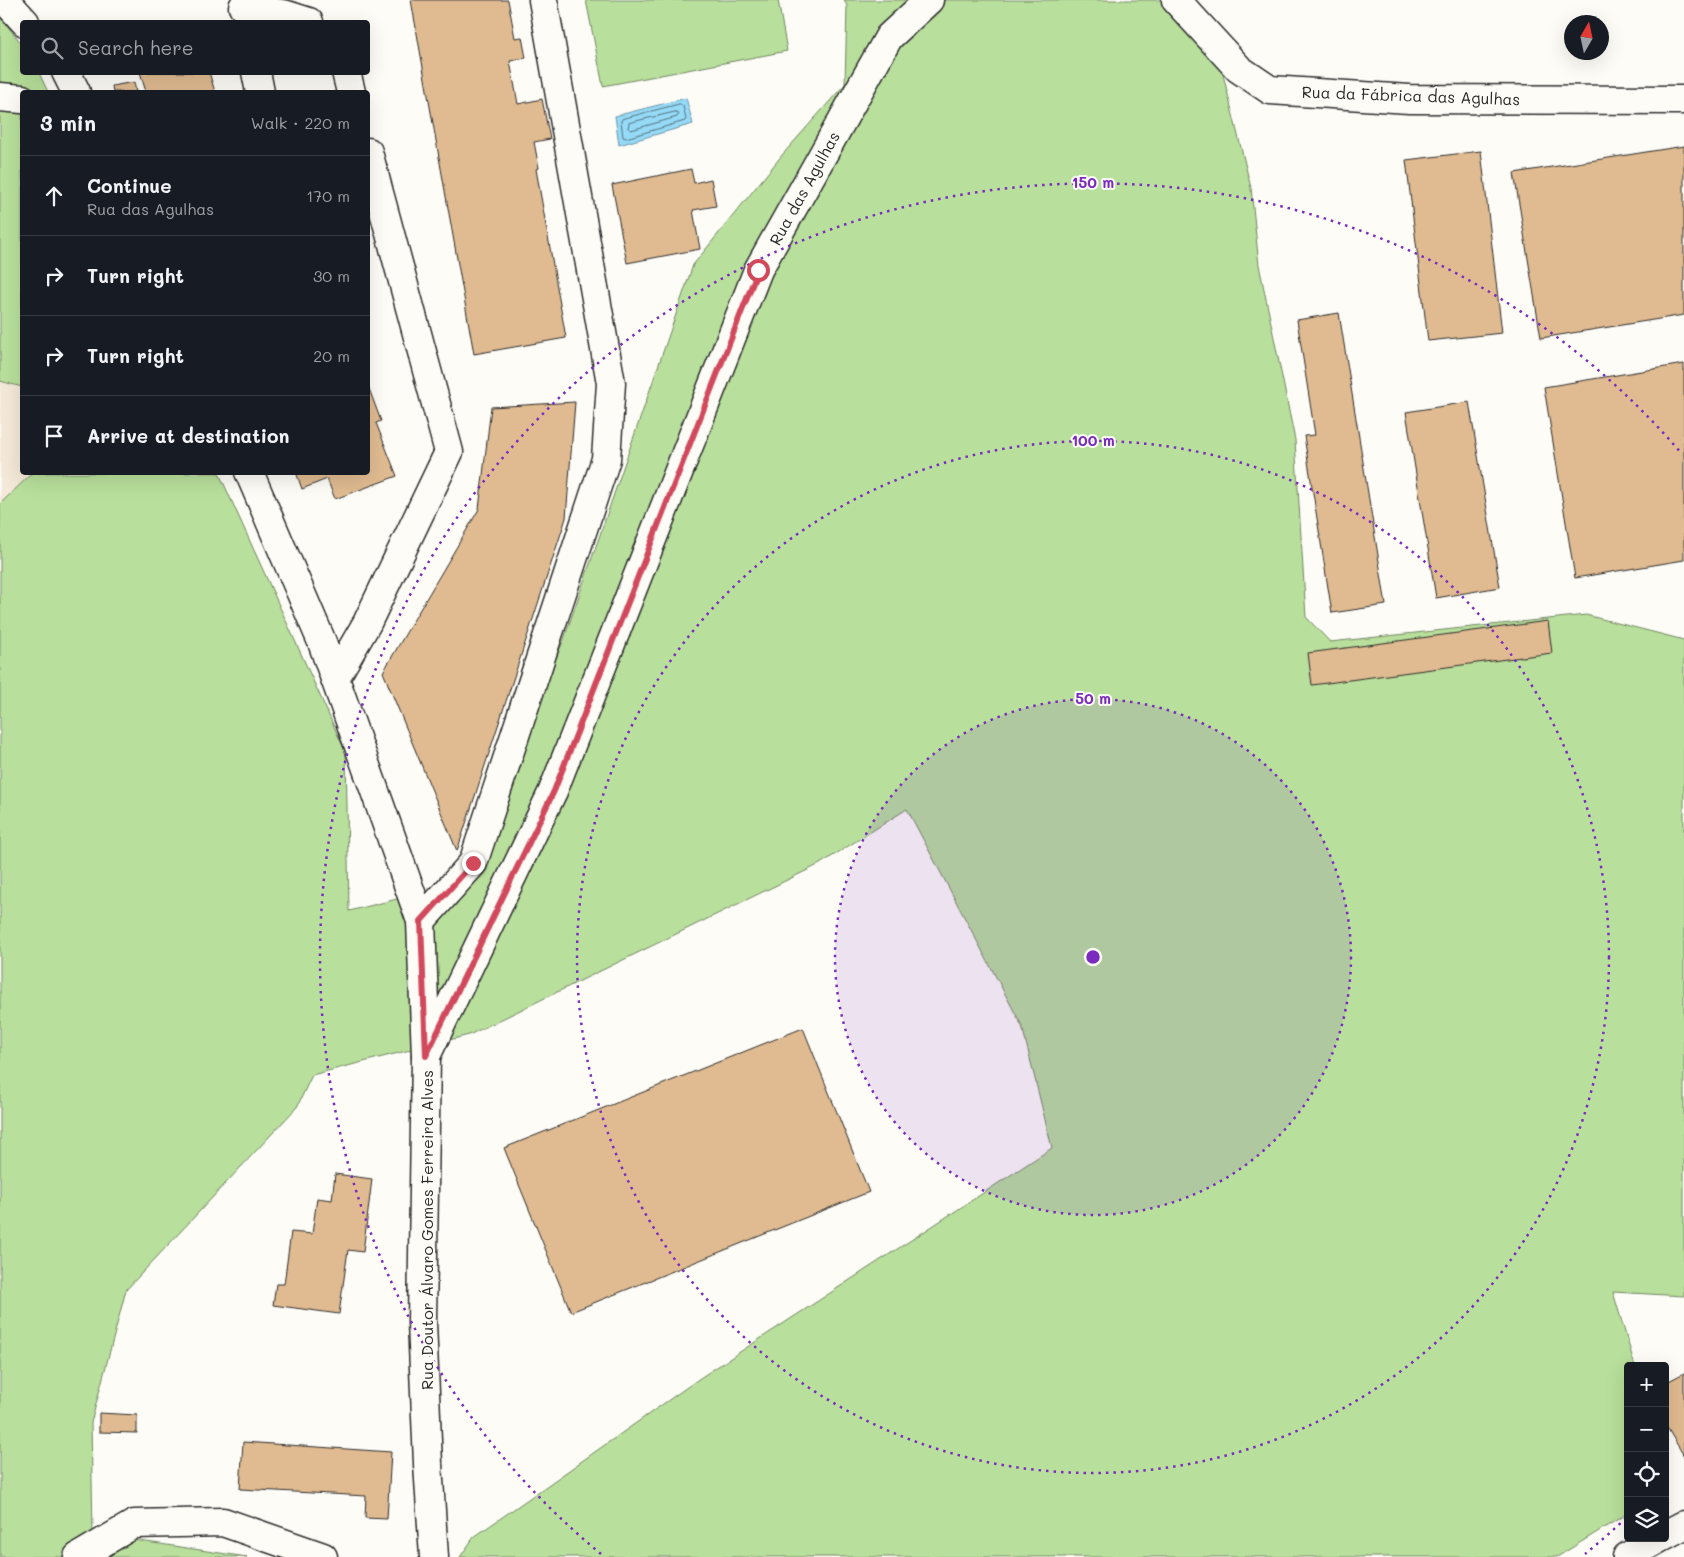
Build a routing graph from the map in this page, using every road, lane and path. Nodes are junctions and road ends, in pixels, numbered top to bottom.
1 (5, 0) edge
2 (543, 0) edge
3 (929, 0) edge
4 (1176, 0) edge
5 (244, 10) edge
6 (23, 20) edge
7 (303, 20) edge
8 (68, 75) edge
9 (257, 75) edge
10 (347, 75) edge
11 (75, 90) edge
12 (260, 90) edge
13 (350, 90) edge
14 (0, 97) edge
15 (20, 99) edge
16 (1684, 100) edge
17 (370, 159) edge
18 (250, 475) edge
19 (335, 678) junction
20 (421, 921) junction
21 (426, 1056) junction
22 (1684, 1525) edge
23 (1669, 1534) edge
24 (1653, 1542) edge
25 (78, 1557) edge
26 (324, 1557) edge
27 (434, 1557) edge
28 (1627, 1557) edge

1 - 6 street
2 - 20 street
3 - 21 street, Rua das Agulhas
4 - 16 street, Rua da Fábrica das Agulhas
5 - 7 street
8 - 11 street
9 - 12 street
10 - 13 street
14 - 15 street
17 - 19 street
18 - 19 street, Rua Doutor Álvaro Gomes Ferreira Alves
19 - 20 street, Rua Doutor Álvaro Gomes Ferreira Alves
20 - 21 street, Rua Doutor Álvaro Gomes Ferreira Alves
21 - 27 street, Rua Doutor Álvaro Gomes Ferreira Alves
22 - 23 street
24 - 28 street
25 - 26 street

